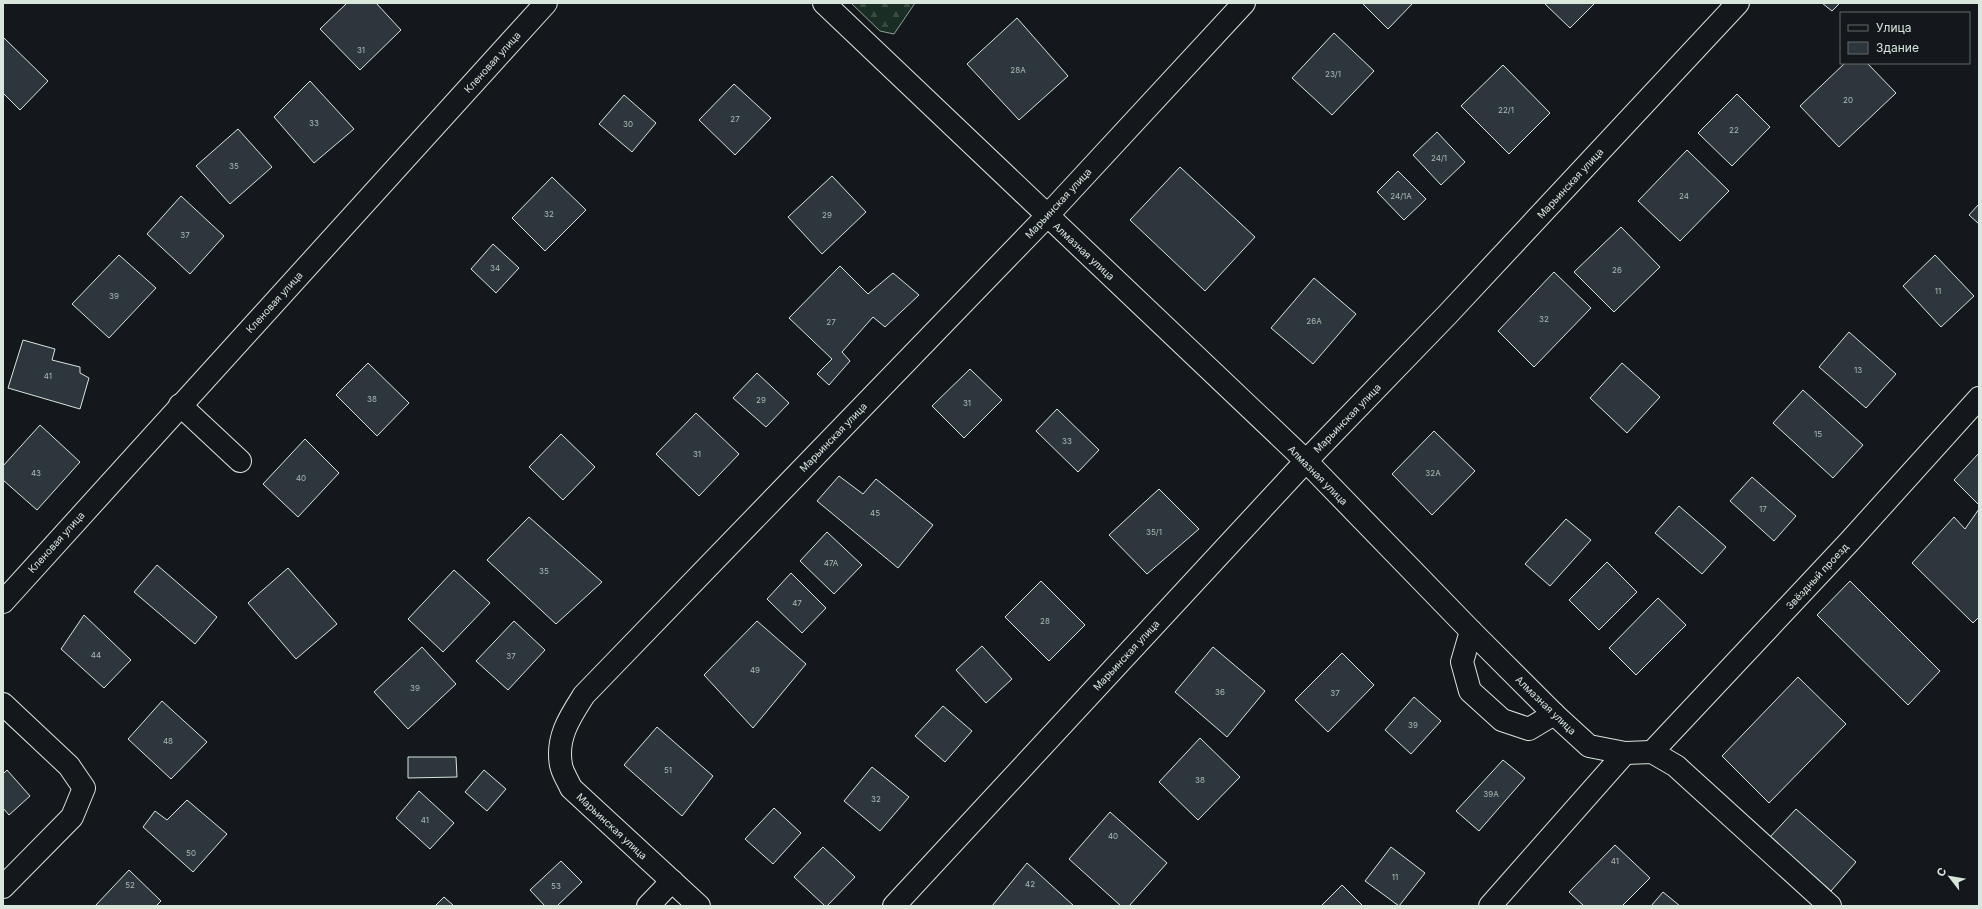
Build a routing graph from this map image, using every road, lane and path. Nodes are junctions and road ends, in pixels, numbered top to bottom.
1 (546, 3) edge
2 (824, 3) edge
3 (1244, 3) edge
4 (1738, 3) edge
5 (1047, 216) junction
6 (1979, 398) edge
7 (180, 405) junction
8 (240, 461) dead end
9 (1306, 461) junction
10 (3, 602) edge
11 (1471, 631) junction
12 (3, 704) edge
13 (1554, 714) junction
14 (1652, 752) junction
15 (1625, 753) junction
16 (672, 881) junction
17 (3, 886) edge
18 (648, 906) edge
19 (699, 906) edge
20 (894, 906) edge
21 (1490, 906) edge
22 (1830, 906) edge

1 - 7 street, Кленовая улица
2 - 5 street, Алмазная улица
3 - 5 street, Марьинская улица
4 - 9 street, Марьинская улица
5 - 9 street, Алмазная улица
5 - 16 street, Марьинская улица
6 - 14 street, Звёздный проезд
7 - 8 street
7 - 10 street, Кленовая улица
9 - 11 street, Алмазная улица
9 - 20 street, Марьинская улица
11 - 13 street, Алмазная улица
11 - 13 street
12 - 17 street
13 - 15 street, Алмазная улица
14 - 15 street, Алмазная улица
14 - 22 street
15 - 21 street
16 - 18 street
16 - 19 street, Марьинская улица

